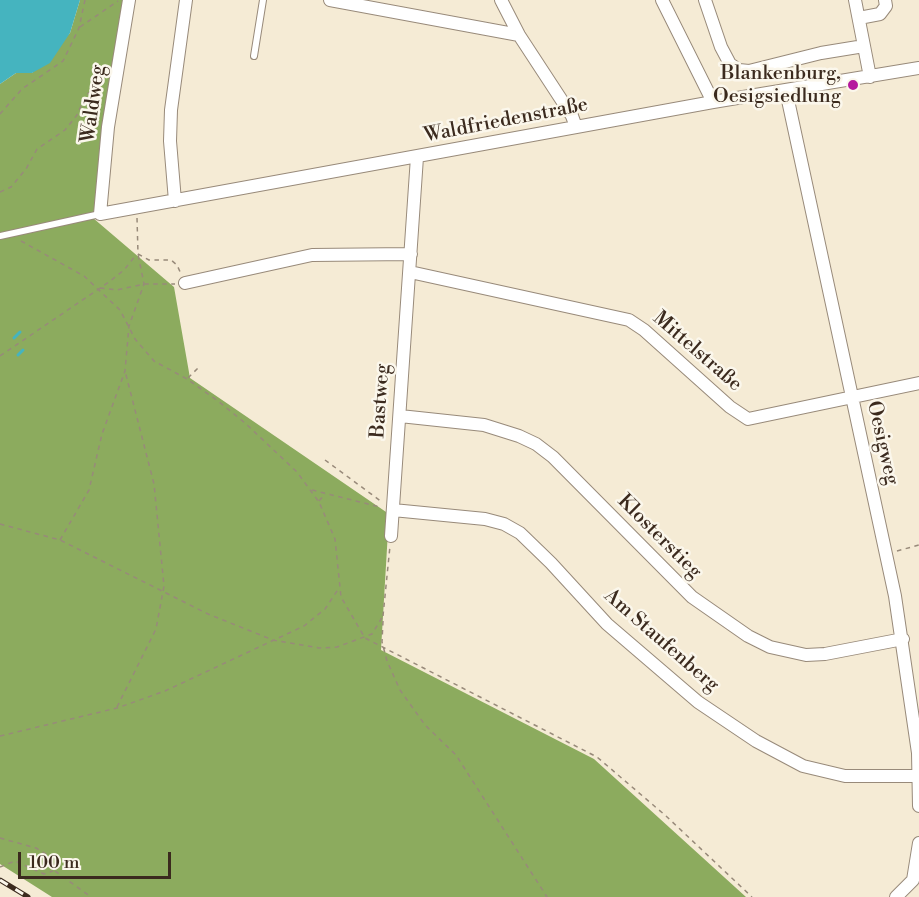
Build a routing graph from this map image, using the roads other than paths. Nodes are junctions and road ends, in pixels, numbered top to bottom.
1 (129, 0) edge
2 (186, 0) edge
3 (263, 0) edge
4 (330, 0) edge
5 (501, 0) edge
6 (662, 0) edge
7 (705, 0) edge
8 (855, 0) edge
9 (885, 0) edge
10 (859, 18) junction
11 (519, 35) junction
12 (864, 46) junction
13 (254, 56) dead end
14 (919, 68) edge
15 (870, 77) junction
16 (786, 91) junction
17 (713, 102) junction
18 (576, 127) junction
19 (417, 157) junction
20 (175, 201) junction
21 (100, 214) junction
22 (0, 236) edge
23 (411, 254) junction
24 (410, 272) junction
25 (185, 283) road end
26 (919, 382) edge
27 (852, 396) junction
28 (400, 417) junction
29 (393, 510) junction
30 (391, 536) road end
31 (903, 639) junction
32 (918, 776) edge
33 (919, 806) edge
34 (919, 843) edge
35 (896, 897) edge

1 - 21 street, Waldweg
2 - 20 street
3 - 13 lane
4 - 11 street
5 - 11 street
6 - 17 street
7 - 12 street
8 - 10 street
9 - 10 street
10 - 12 street
11 - 18 street
12 - 15 street
14 - 15 street, Waldfriedenstraße
15 - 16 street, Waldfriedenstraße
16 - 17 street, Waldfriedenstraße
16 - 27 street, Oesigweg
17 - 18 street, Waldfriedenstraße
18 - 19 street, Waldfriedenstraße
19 - 20 street, Waldfriedenstraße
19 - 23 street, Bastweg
20 - 21 street, Waldfriedenstraße
21 - 22 lane
23 - 24 street, Bastweg
23 - 25 street
24 - 27 street, Mittelstraße
24 - 28 street, Bastweg
26 - 27 street
27 - 31 street, Oesigweg
28 - 29 street, Bastweg
28 - 31 street, Klosterstieg
29 - 30 street, Bastweg
29 - 32 street, Am Staufenberg
31 - 32 street, Oesigweg
32 - 33 street, Oesigweg
34 - 35 street

